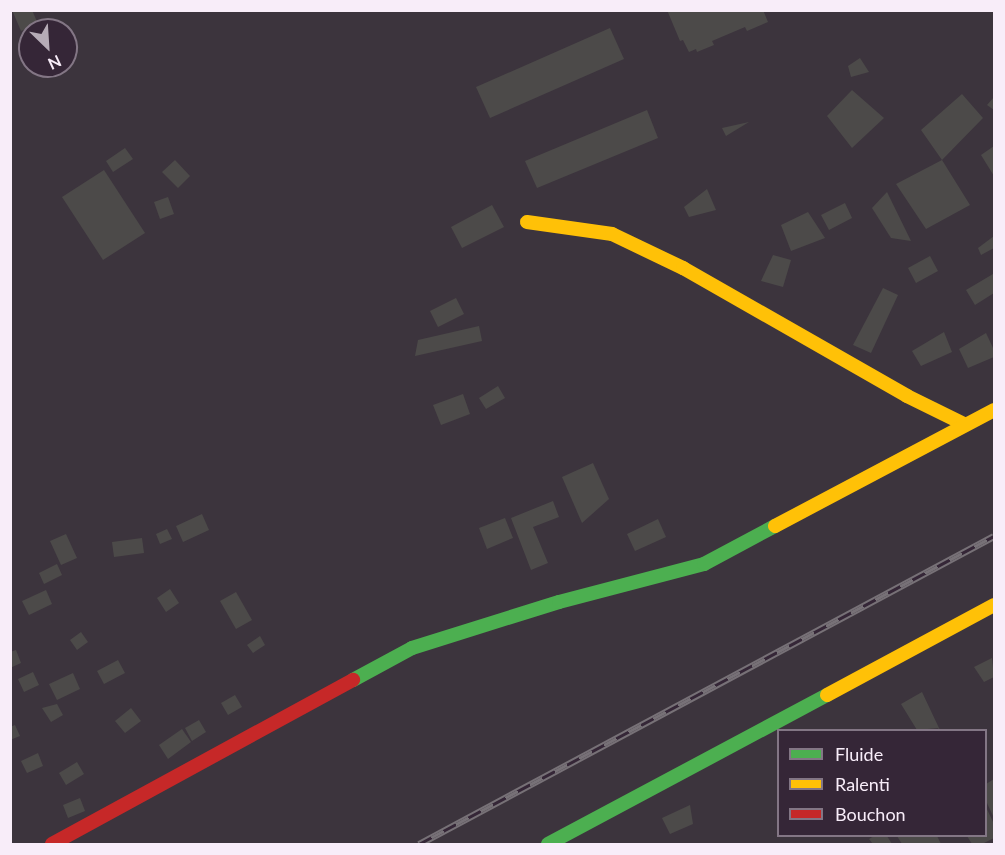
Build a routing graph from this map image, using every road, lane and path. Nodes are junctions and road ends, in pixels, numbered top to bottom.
1 (526, 222) dead end
2 (994, 410) edge
3 (964, 424) junction
4 (994, 605) edge
5 (52, 844) edge
6 (548, 844) edge

1 - 3 street
2 - 3 street
3 - 5 street
4 - 6 street

